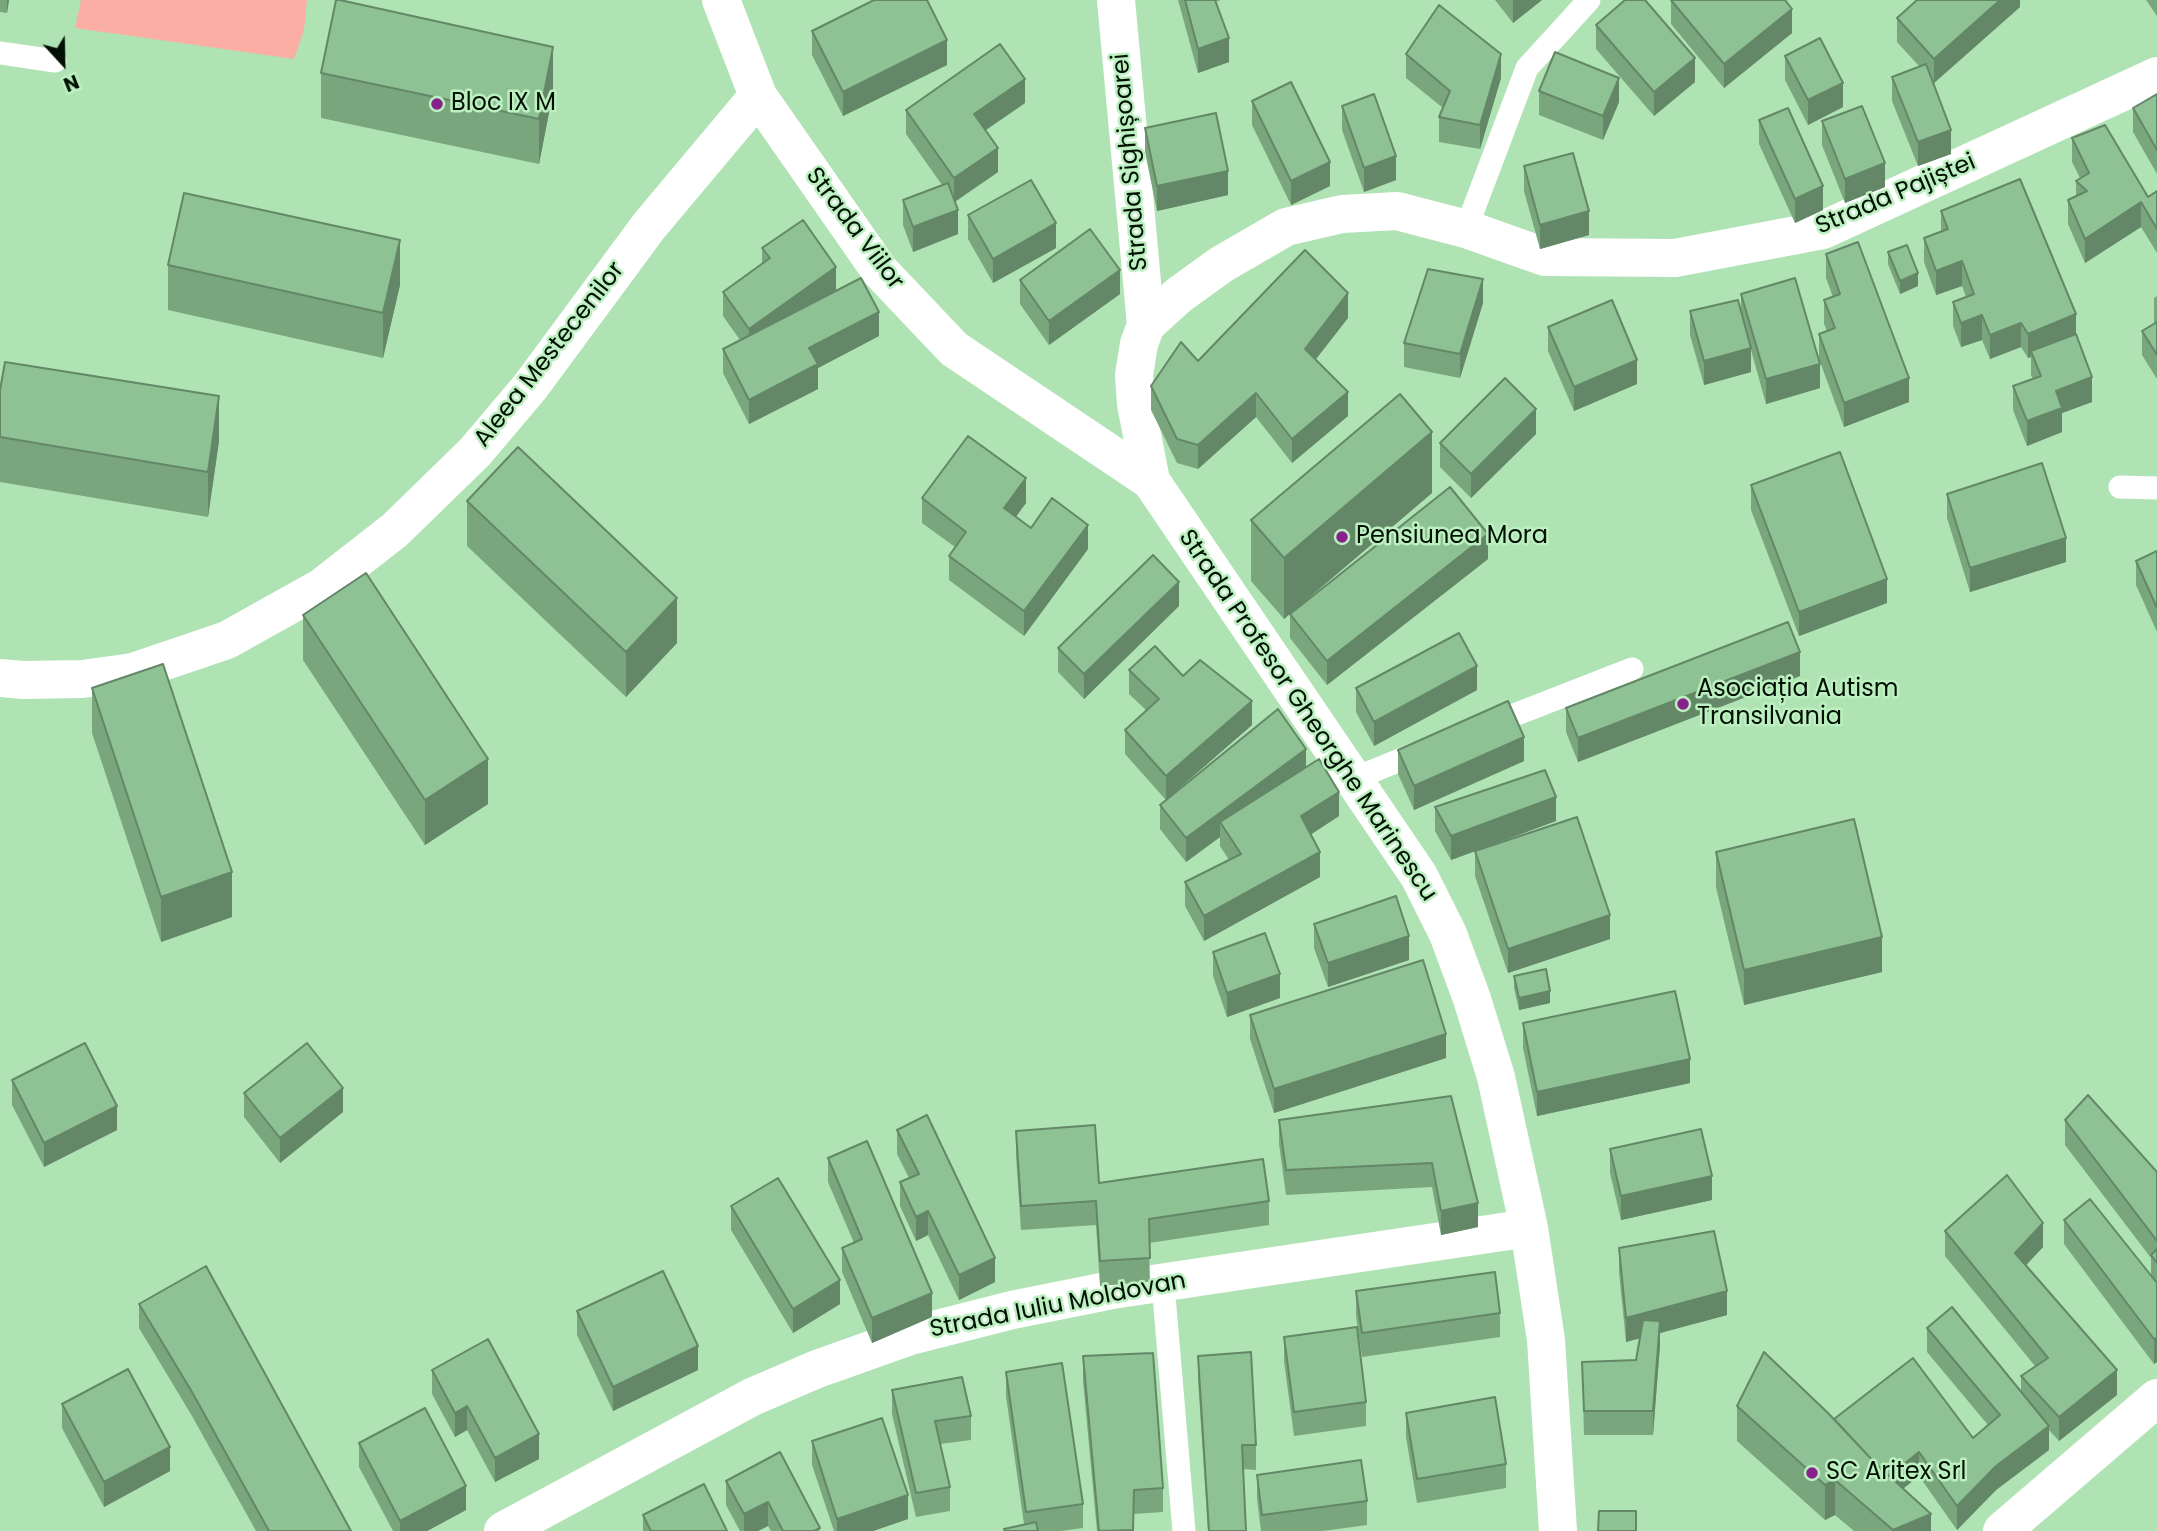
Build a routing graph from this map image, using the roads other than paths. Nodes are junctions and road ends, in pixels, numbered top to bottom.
1 (721, 0) edge
2 (1116, 0) edge
3 (1589, 0) edge
4 (0, 52) edge
5 (55, 61) dead end
6 (2157, 76) edge
7 (758, 96) junction
8 (1466, 229) junction
9 (1146, 325) junction
10 (1151, 481) junction
11 (2120, 487) dead end
12 (2157, 488) edge
13 (1632, 669) dead end
14 (0, 678) edge
15 (1466, 734) edge
16 (1441, 744) edge
17 (1353, 779) junction
18 (1529, 1228) junction
19 (1163, 1283) junction
20 (2157, 1398) edge
21 (503, 1531) edge
22 (1184, 1531) edge
23 (1558, 1531) edge
24 (2002, 1531) edge

1 - 7 street, Strada Viilor
2 - 9 street, Strada Sighișoarei
3 - 8 lane
4 - 5 lane
6 - 8 street, Strada Pajiștei
7 - 10 street, Strada Viilor
7 - 14 street, Aleea Mestecenilor
8 - 9 street, Strada Pajiștei
9 - 10 street
10 - 17 street, Strada Profesor Gheorghe Marinescu
11 - 12 lane
13 - 15 lane
16 - 17 lane
17 - 18 street, Strada Profesor Gheorghe Marinescu
18 - 19 street, Strada Iuliu Moldovan
18 - 23 street, Strada Profesor Gheorghe Marinescu
19 - 21 street, Strada Iuliu Moldovan
19 - 22 lane
20 - 24 street

